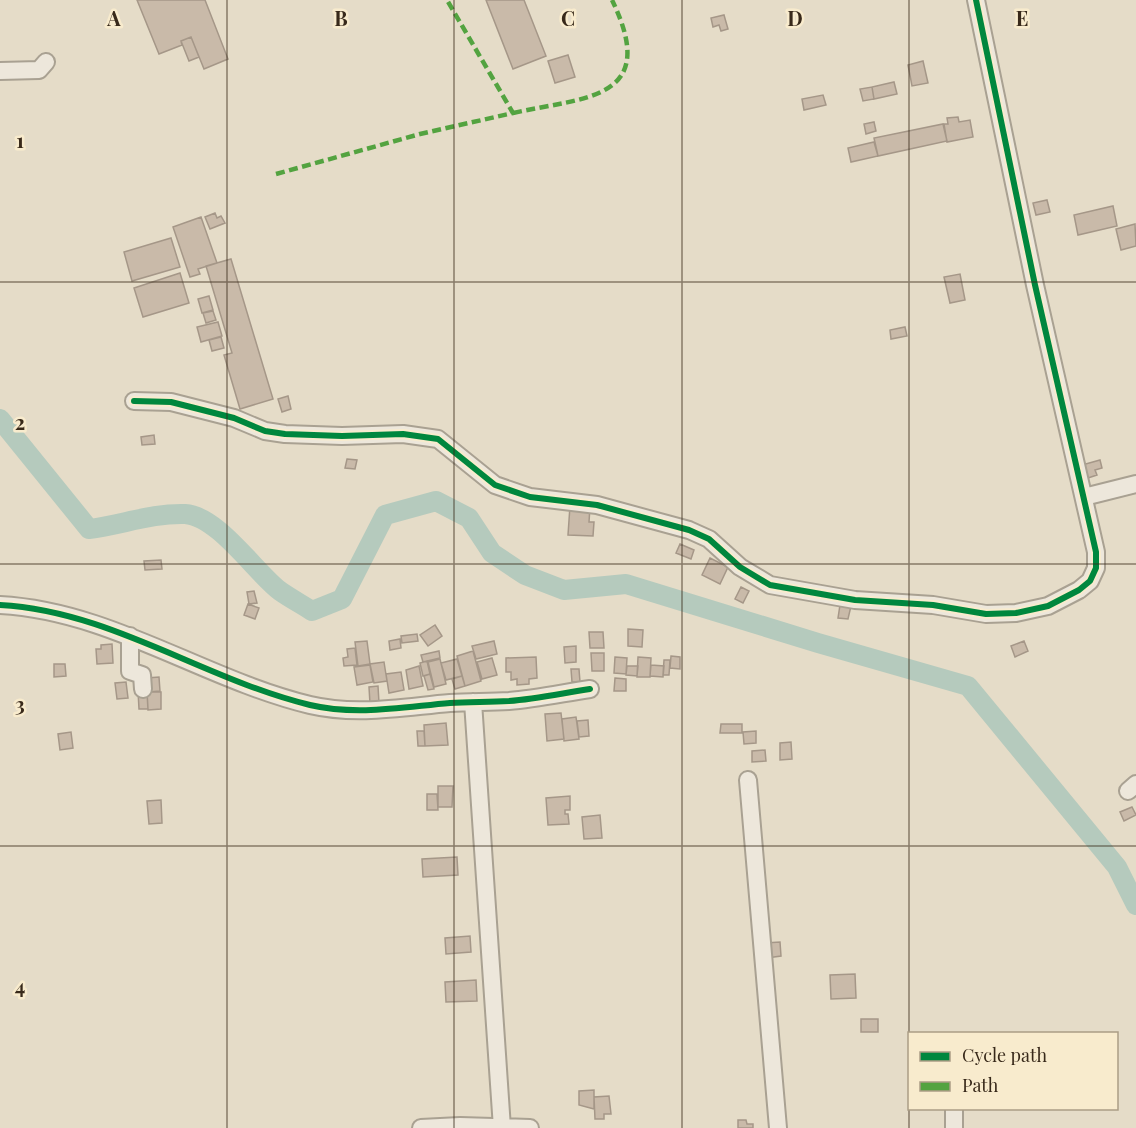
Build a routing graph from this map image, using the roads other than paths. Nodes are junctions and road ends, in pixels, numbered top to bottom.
1 (976, 0) edge
2 (46, 62) dead end
3 (0, 71) edge
4 (134, 401) dead end
5 (1136, 484) edge
6 (1084, 497) junction
7 (0, 605) edge
8 (130, 636) junction
9 (143, 688) dead end
10 (590, 689) dead end
11 (473, 702) junction
12 (748, 780) dead end
13 (954, 1110) edge
14 (502, 1127) edge
15 (421, 1128) edge
16 (530, 1128) edge
17 (778, 1128) edge
18 (954, 1128) edge

1 - 6 street
2 - 3 street
4 - 6 street
5 - 6 street
7 - 8 street
8 - 9 street
8 - 11 street
10 - 11 street
11 - 14 street
12 - 17 street
13 - 18 street
14 - 15 street
14 - 16 street

